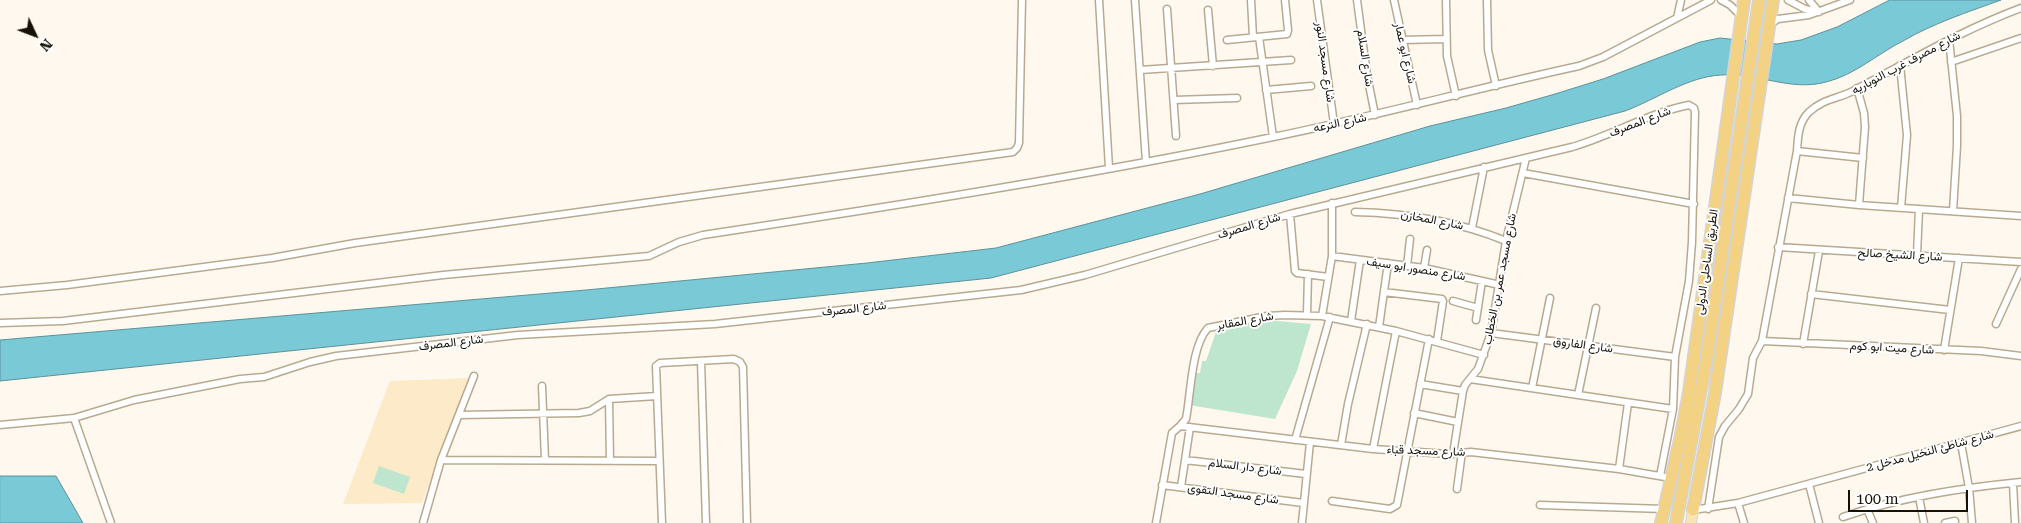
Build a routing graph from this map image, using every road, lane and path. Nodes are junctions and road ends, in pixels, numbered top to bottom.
1 (1022, 0) edge
2 (1099, 0) edge
3 (1135, 0) edge
4 (1251, 0) edge
5 (1285, 0) edge
6 (1317, 0) edge
7 (1357, 0) edge
8 (1394, 0) edge
9 (1446, 0) edge
10 (1488, 0) edge
11 (1681, 0) edge
12 (1711, 0) edge
13 (1721, 0) edge
14 (1744, 0) edge
15 (1759, 0) edge
16 (1773, 0) edge
17 (1788, 0) edge
18 (1809, 0) edge
19 (1850, 0) edge
20 (2021, 8) edge
21 (1166, 9) dead end
22 (1208, 10) dead end
23 (1819, 12) junction
24 (1677, 18) junction
25 (1742, 18) junction
26 (1769, 25) junction
27 (1256, 37) junction
28 (2021, 38) edge
29 (1446, 39) junction
30 (1949, 39) junction
31 (1227, 40) dead end
32 (1402, 40) junction
33 (1291, 60) dead end
34 (1951, 62) junction
35 (1263, 63) junction
36 (1900, 65) junction
37 (1212, 66) junction
38 (1171, 68) junction
39 (1140, 70) junction
40 (1311, 86) dead end
41 (1496, 86) junction
42 (1857, 88) junction
43 (1266, 90) junction
44 (1456, 96) junction
45 (1237, 98) dead end
46 (1174, 100) junction
47 (1417, 105) junction
48 (1375, 115) junction
49 (1334, 124) junction
50 (1176, 136) dead end
51 (1273, 137) junction
52 (1797, 152) junction
53 (1526, 158) junction
54 (1863, 158) junction
55 (1146, 162) junction
56 (1484, 167) junction
57 (1109, 168) junction
58 (1523, 173) junction
59 (1788, 198) junction
60 (1332, 203) junction
61 (1694, 204) junction
62 (1859, 205) junction
63 (1901, 208) junction
64 (1919, 209) junction
65 (1952, 211) junction
66 (1355, 212) dead end
67 (1290, 214) junction
68 (2021, 216) edge
69 (1472, 228) junction
70 (1410, 239) dead end
71 (1506, 241) junction
72 (1778, 247) junction
73 (1427, 250) dead end
74 (1819, 251) junction
75 (1917, 255) junction
76 (1332, 256) junction
77 (1959, 258) junction
78 (1360, 260) junction
79 (2021, 262) edge
80 (1388, 263) junction
81 (1407, 266) junction
82 (1424, 268) junction
83 (2021, 269) edge
84 (1308, 274) junction
85 (1328, 277) junction
86 (1482, 281) junction
87 (1500, 285) junction
88 (0, 291) edge
89 (1384, 292) junction
90 (1811, 294) junction
91 (1550, 298) dead end
92 (1453, 301) dead end
93 (1478, 308) junction
94 (1596, 308) dead end
95 (1950, 310) junction
96 (1307, 314) junction
97 (1322, 316) junction
98 (1330, 317) junction
99 (1476, 320) dead end
100 (1351, 321) junction
101 (0, 323) edge
102 (1367, 324) junction
103 (1996, 324) dead end
104 (1379, 327) junction
105 (1396, 331) junction
106 (1491, 333) junction
107 (1429, 339) junction
108 (1542, 340) junction
109 (1437, 341) junction
110 (1762, 341) junction
111 (1802, 344) junction
112 (1588, 346) junction
113 (1944, 350) junction
114 (1484, 355) junction
115 (2021, 356) edge
116 (1675, 357) junction
117 (702, 361) junction
118 (474, 376) dead end
119 (1470, 379) junction
120 (1420, 384) junction
121 (542, 386) dead end
122 (1532, 388) junction
123 (1463, 391) junction
124 (1578, 395) junction
125 (657, 396) junction
126 (609, 399) junction
127 (1628, 403) junction
128 (1673, 409) junction
129 (1414, 413) junction
130 (544, 414) junction
131 (459, 415) junction
132 (74, 418) junction
133 (1458, 422) junction
134 (0, 425) edge
135 (1180, 426) junction
136 (2021, 426) edge
137 (1190, 427) junction
138 (1295, 440) junction
139 (1310, 442) junction
140 (1961, 443) junction
141 (1341, 445) junction
142 (1373, 449) junction
143 (1407, 451) junction
144 (1462, 452) junction
145 (1453, 454) junction
146 (441, 460) junction
147 (545, 460) junction
148 (1185, 460) junction
149 (610, 461) junction
150 (660, 461) junction
151 (1619, 469) junction
152 (1306, 474) junction
153 (1666, 477) junction
154 (2021, 482) edge
155 (2013, 483) junction
156 (1809, 484) junction
157 (1162, 485) junction
158 (1181, 487) junction
159 (1457, 488) dead end
160 (1969, 488) junction
161 (1920, 496) junction
162 (1332, 501) dead end
163 (1738, 503) junction
164 (1303, 504) junction
165 (1540, 505) dead end
166 (1664, 509) junction
167 (1708, 509) junction
168 (1867, 509) junction
169 (1693, 510) junction
170 (1843, 517) dead end
171 (1954, 521) dead end
172 (111, 523) edge
173 (423, 523) edge
174 (662, 523) edge
175 (706, 523) edge
176 (746, 523) edge
177 (1156, 523) edge
178 (1302, 523) edge
179 (1661, 523) edge
180 (1676, 523) edge
181 (1691, 523) edge
182 (1744, 523) edge
183 (1818, 523) edge
184 (1874, 523) edge
185 (1924, 523) edge
186 (1945, 523) edge
187 (1972, 523) edge
188 (2015, 523) edge

1 - 88 street
2 - 57 street
3 - 39 street
4 - 27 street
5 - 27 street
6 - 49 street, شارع مسجد النور
7 - 48 street, شارع السلام
8 - 32 street, شارع ابو عمار
9 - 29 street
10 - 41 street
11 - 24 street
12 - 24 street, شارع الترعه
13 - 25 street
14 - 25 highway, الطريق الساحلى الدولى
15 - 180 highway
16 - 26 highway
17 - 23 street
18 - 23 street
19 - 23 street
20 - 30 street, شارع مصرف غرب النوباريه
21 - 38 street
22 - 37 street
23 - 26 street
24 - 41 street, شارع الترعه
25 - 153 highway, الطريق الساحلى الدولى
26 - 169 highway
27 - 31 street
27 - 35 street
28 - 34 street
29 - 32 street
29 - 44 street
30 - 34 street
30 - 36 street, شارع مصرف غرب النوباريه
32 - 47 street, شارع ابو عمار
33 - 35 street
34 - 65 street
35 - 37 street
35 - 43 street
36 - 42 street, شارع مصرف غرب النوباريه
36 - 63 street
37 - 38 street
38 - 39 street
38 - 46 street
39 - 55 street
40 - 43 street
41 - 44 street, شارع الترعه
42 - 52 street, شارع مصرف غرب النوباريه
42 - 54 street
43 - 51 street
44 - 47 street, شارع الترعه
45 - 46 street
46 - 50 street
47 - 48 street, شارع الترعه
48 - 49 street, شارع الترعه
49 - 51 street, شارع الترعه
51 - 55 street, شارع الترعه
52 - 54 street
52 - 59 street
53 - 56 street, شارع المصرف
53 - 58 street, شارع مسجد عمر بن الخطاب
53 - 61 street, شارع المصرف
54 - 62 street
55 - 57 street, شارع الترعه
56 - 60 street, شارع المصرف
56 - 69 street
57 - 101 street, شارع الترعه
58 - 61 street
58 - 71 street, شارع مسجد عمر بن الخطاب
59 - 62 street
59 - 72 street
60 - 67 street, شارع المصرف
60 - 76 street
61 - 116 street
62 - 63 street
63 - 64 street
64 - 65 street
64 - 75 street
65 - 68 street
66 - 69 street, شارع المخازن
67 - 84 street
67 - 132 street, شارع المصرف
69 - 71 street, شارع المخازن
70 - 81 street
71 - 87 street, شارع مسجد عمر بن الخطاب
72 - 74 street, شارع الشيخ صالح
72 - 110 street
73 - 82 street
74 - 75 street, شارع الشيخ صالح
74 - 90 street
75 - 77 street, شارع الشيخ صالح
76 - 78 street, شارع منصور ابو سيف
76 - 85 street
77 - 79 street, شارع الشيخ صالح
77 - 95 street
78 - 80 street, شارع منصور ابو سيف
78 - 100 street
80 - 81 street, شارع منصور ابو سيف
80 - 89 street
81 - 82 street, شارع منصور ابو سيف
82 - 86 street, شارع منصور ابو سيف
83 - 103 street
84 - 85 street
84 - 96 street
85 - 97 street
86 - 87 street, شارع منصور ابو سيف
86 - 93 street
87 - 106 street, شارع مسجد عمر بن الخطاب
89 - 104 street
89 - 109 street
90 - 95 street
90 - 111 street
91 - 108 street
92 - 93 street
93 - 99 street
94 - 112 street
95 - 113 street
96 - 97 street, شارع المقابر
96 - 135 street, شارع المقابر
97 - 98 street, شارع المقابر
98 - 100 street, شارع المقابر
98 - 138 street
100 - 102 street, شارع المقابر
102 - 104 street, شارع المقابر
102 - 141 street
104 - 105 street, شارع المقابر
105 - 107 street, شارع المقابر
105 - 142 street
106 - 108 street, شارع الفاروق
106 - 114 street, شارع مسجد عمر بن الخطاب
107 - 109 street, شارع المقابر
107 - 120 street
108 - 112 street, شارع الفاروق
108 - 122 street
109 - 114 street, شارع المقابر
110 - 111 street, شارع ميت ابو كوم
110 - 167 street
111 - 113 street, شارع ميت ابو كوم
112 - 116 street, شارع الفاروق
112 - 124 street
113 - 115 street, شارع ميت ابو كوم
114 - 119 street, شارع مسجد عمر بن الخطاب
116 - 128 street
117 - 125 street
117 - 175 street
117 - 176 street
118 - 131 street
119 - 122 street
119 - 123 street, شارع مسجد عمر بن الخطاب
120 - 123 street
120 - 129 street
121 - 130 street
122 - 124 street
123 - 133 street, شارع مسجد عمر بن الخطاب
124 - 127 street
125 - 126 street
125 - 150 street
126 - 130 street
126 - 149 street
127 - 128 street
127 - 151 street
128 - 153 street
129 - 133 street
129 - 143 street
130 - 131 street
130 - 147 street
131 - 146 street
132 - 134 street, شارع المصرف
132 - 172 street
133 - 145 street, شارع مسجد عمر بن الخطاب
135 - 137 street, شارع مسجد قباء
135 - 157 street, شارع المقابر
136 - 140 street, شارع شاطئ النخيل مدخل 2
137 - 138 street, شارع مسجد قباء
137 - 148 street
138 - 139 street, شارع مسجد قباء
139 - 141 street, شارع مسجد قباء
139 - 152 street
140 - 156 street, شارع شاطئ النخيل مدخل 2
140 - 160 street
141 - 142 street, شارع مسجد قباء
142 - 143 street, شارع مسجد قباء
143 - 145 street, شارع مسجد قباء
143 - 162 street
144 - 145 street, شارع مسجد قباء
144 - 151 street, شارع مسجد قباء
144 - 159 street
146 - 147 street
146 - 173 street
147 - 149 street
148 - 152 street, شارع دار السلام
148 - 158 street
149 - 150 street
150 - 174 street
151 - 153 street, شارع مسجد قباء
152 - 164 street
153 - 166 highway, الطريق الساحلى الدولى
154 - 155 street
155 - 160 street
155 - 188 street
156 - 163 street, شارع شاطئ النخيل مدخل 2
156 - 183 street
157 - 158 street, شارع مسجد التقوى
157 - 177 street, شارع المقابر
158 - 164 street, شارع مسجد التقوى
160 - 161 street
160 - 187 street
161 - 168 street
161 - 185 street
163 - 167 street, شارع شاطئ النخيل مدخل 2
163 - 182 street
164 - 178 street
165 - 166 street
166 - 179 highway, الطريق الساحلى الدولى
167 - 169 street, شارع شاطئ النخيل مدخل 2
168 - 170 street
168 - 184 street
169 - 181 main road
171 - 186 street

